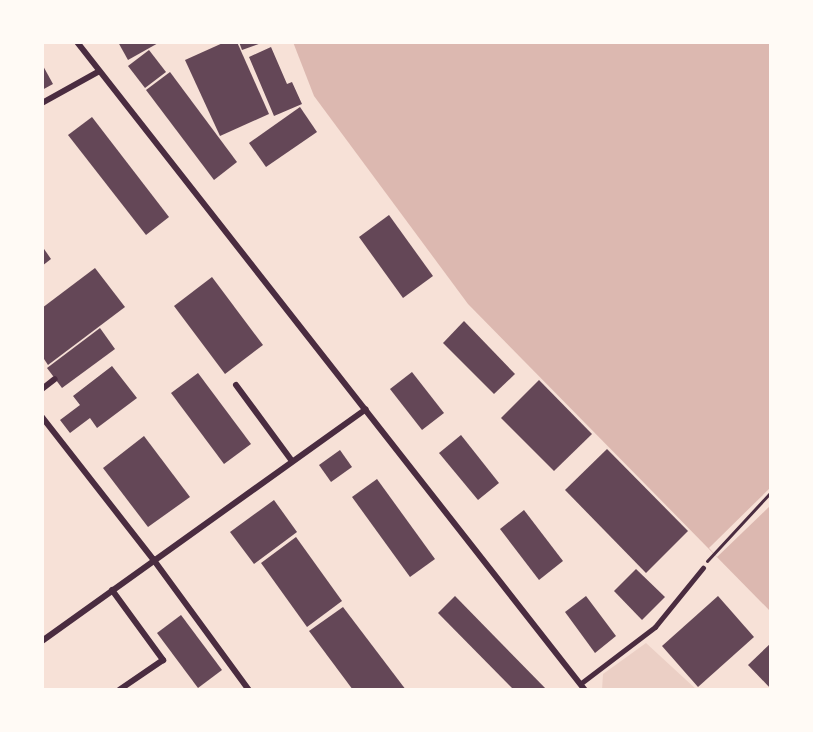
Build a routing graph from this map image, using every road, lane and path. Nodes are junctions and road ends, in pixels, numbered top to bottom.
1 (78, 42) edge
2 (98, 72) junction
3 (42, 103) edge
4 (55, 379) dead end
5 (236, 386) dead end
6 (42, 388) edge
7 (366, 409) junction
8 (42, 417) edge
9 (292, 461) junction
10 (771, 492) edge
11 (153, 559) junction
12 (703, 568) joint
13 (112, 590) junction
14 (42, 641) edge
15 (580, 684) junction
16 (119, 690) edge
17 (249, 690) edge
18 (585, 690) edge

1 - 2 street
2 - 3 street
2 - 7 street
4 - 6 street
5 - 9 street
7 - 9 street
7 - 15 street
8 - 11 street
9 - 11 street
10 - 12 path
11 - 13 street
11 - 17 street
12 - 15 lane
13 - 14 street
13 - 16 street
15 - 18 street

